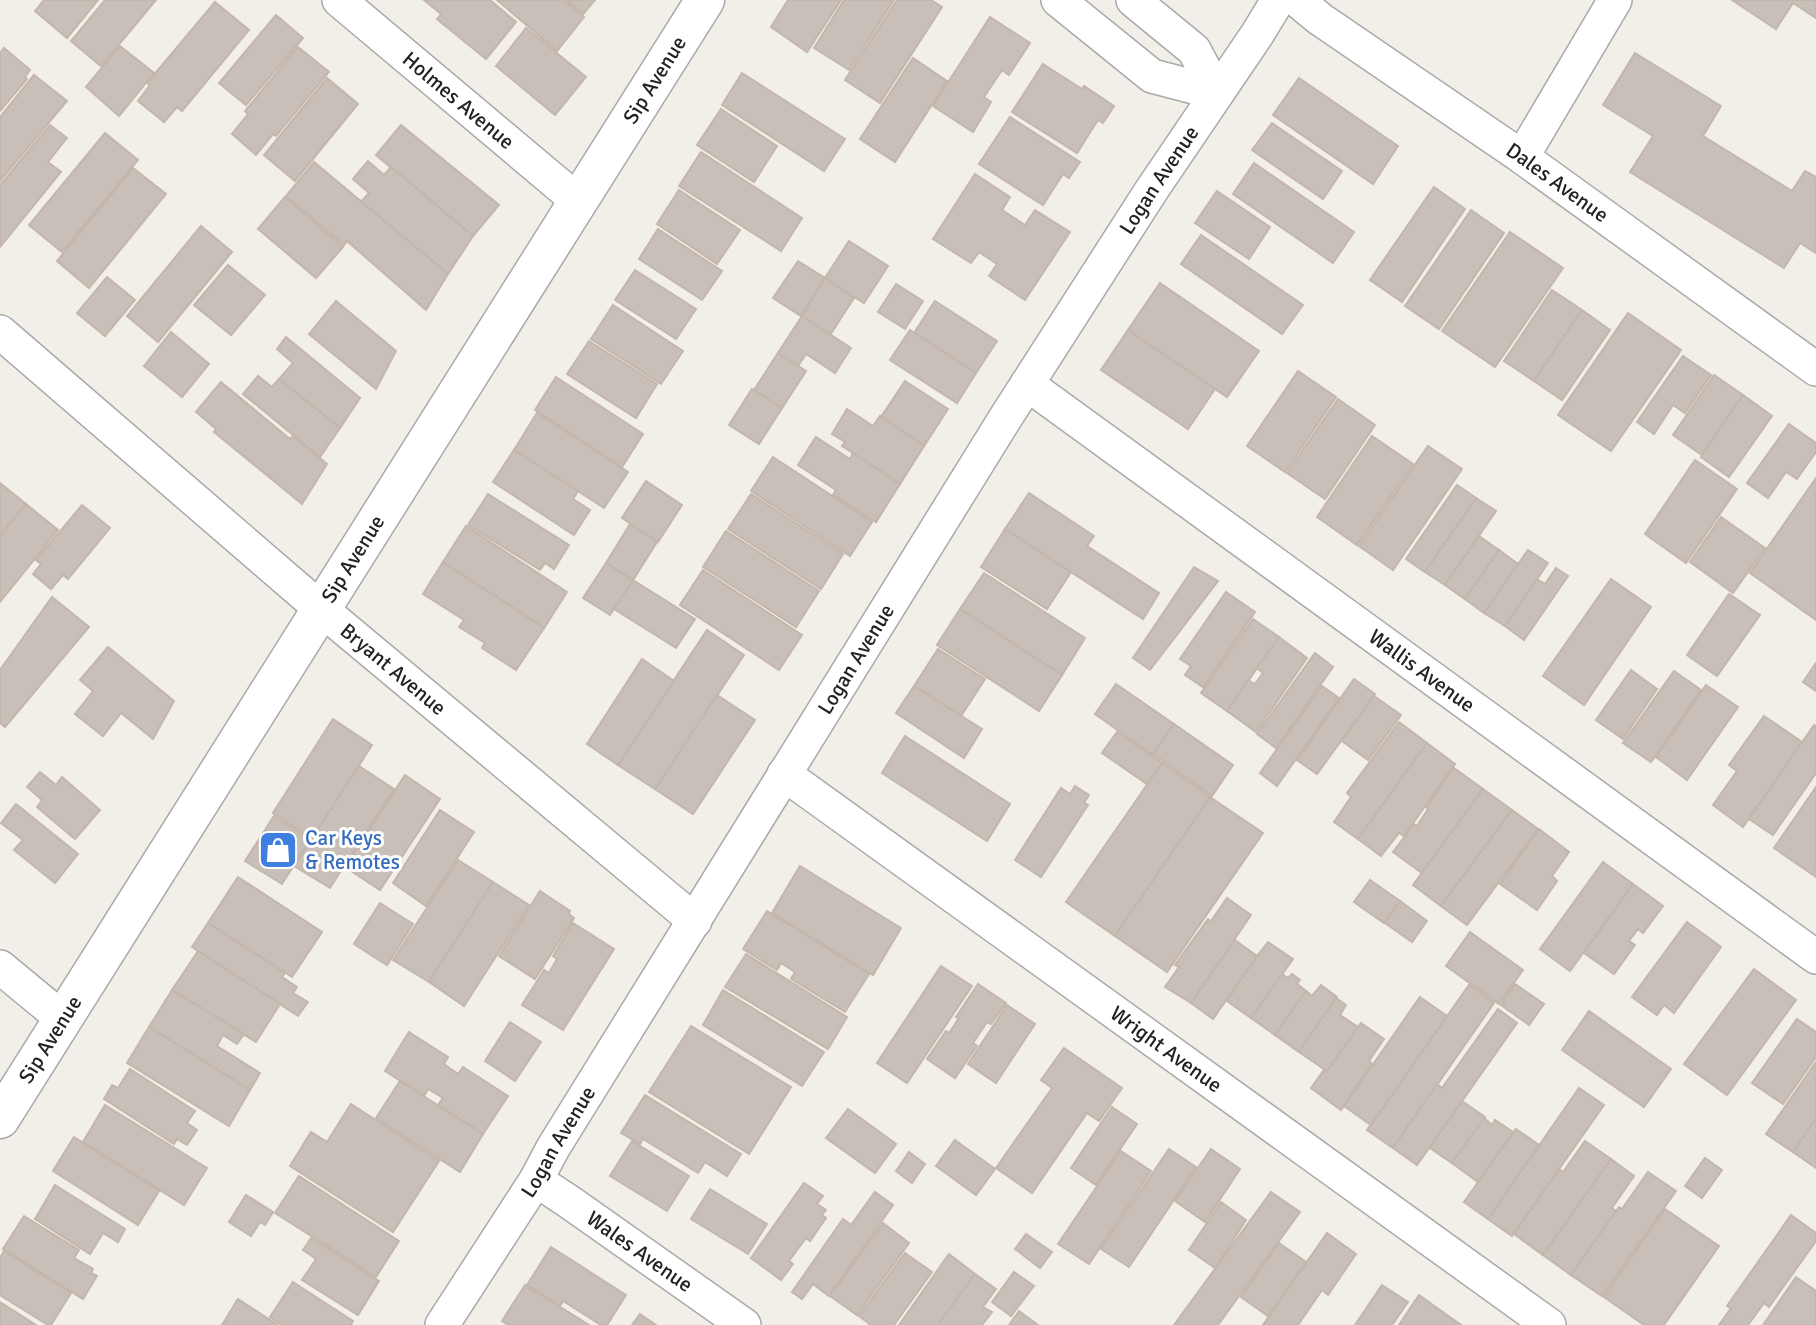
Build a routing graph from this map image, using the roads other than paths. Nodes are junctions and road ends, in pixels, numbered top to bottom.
1 (339, 0) edge
2 (705, 0) edge
3 (1058, 0) edge
4 (1133, 0) edge
5 (1278, 0) edge
6 (1297, 0) edge
7 (1615, 0) edge
8 (1217, 93) junction
9 (1522, 156) junction
10 (578, 201) junction
11 (0, 332) edge
12 (1816, 369) edge
13 (1027, 384) junction
14 (321, 609) junction
15 (784, 774) junction
16 (695, 921) junction
17 (1816, 957) edge
18 (0, 967) edge
19 (64, 1019) junction
20 (0, 1119) edge
21 (536, 1180) junction
22 (443, 1325) edge
23 (744, 1325) edge
24 (1549, 1325) edge

1 - 10 street, Holmes Avenue
2 - 10 street, Sip Avenue
3 - 8 street
4 - 8 street
5 - 8 street, Logan Avenue
6 - 9 street, Dales Avenue
7 - 9 street
8 - 13 street, Logan Avenue
9 - 12 street, Dales Avenue
10 - 14 street, Sip Avenue
11 - 14 street, Bryant Avenue
13 - 15 street, Logan Avenue
13 - 17 street, Wallis Avenue
14 - 16 street, Bryant Avenue
14 - 19 street, Sip Avenue
15 - 16 street, Logan Avenue
15 - 24 street, Wright Avenue
16 - 21 street, Logan Avenue
18 - 19 street
19 - 20 street, Sip Avenue
21 - 22 street, Logan Avenue
21 - 23 street, Wales Avenue

